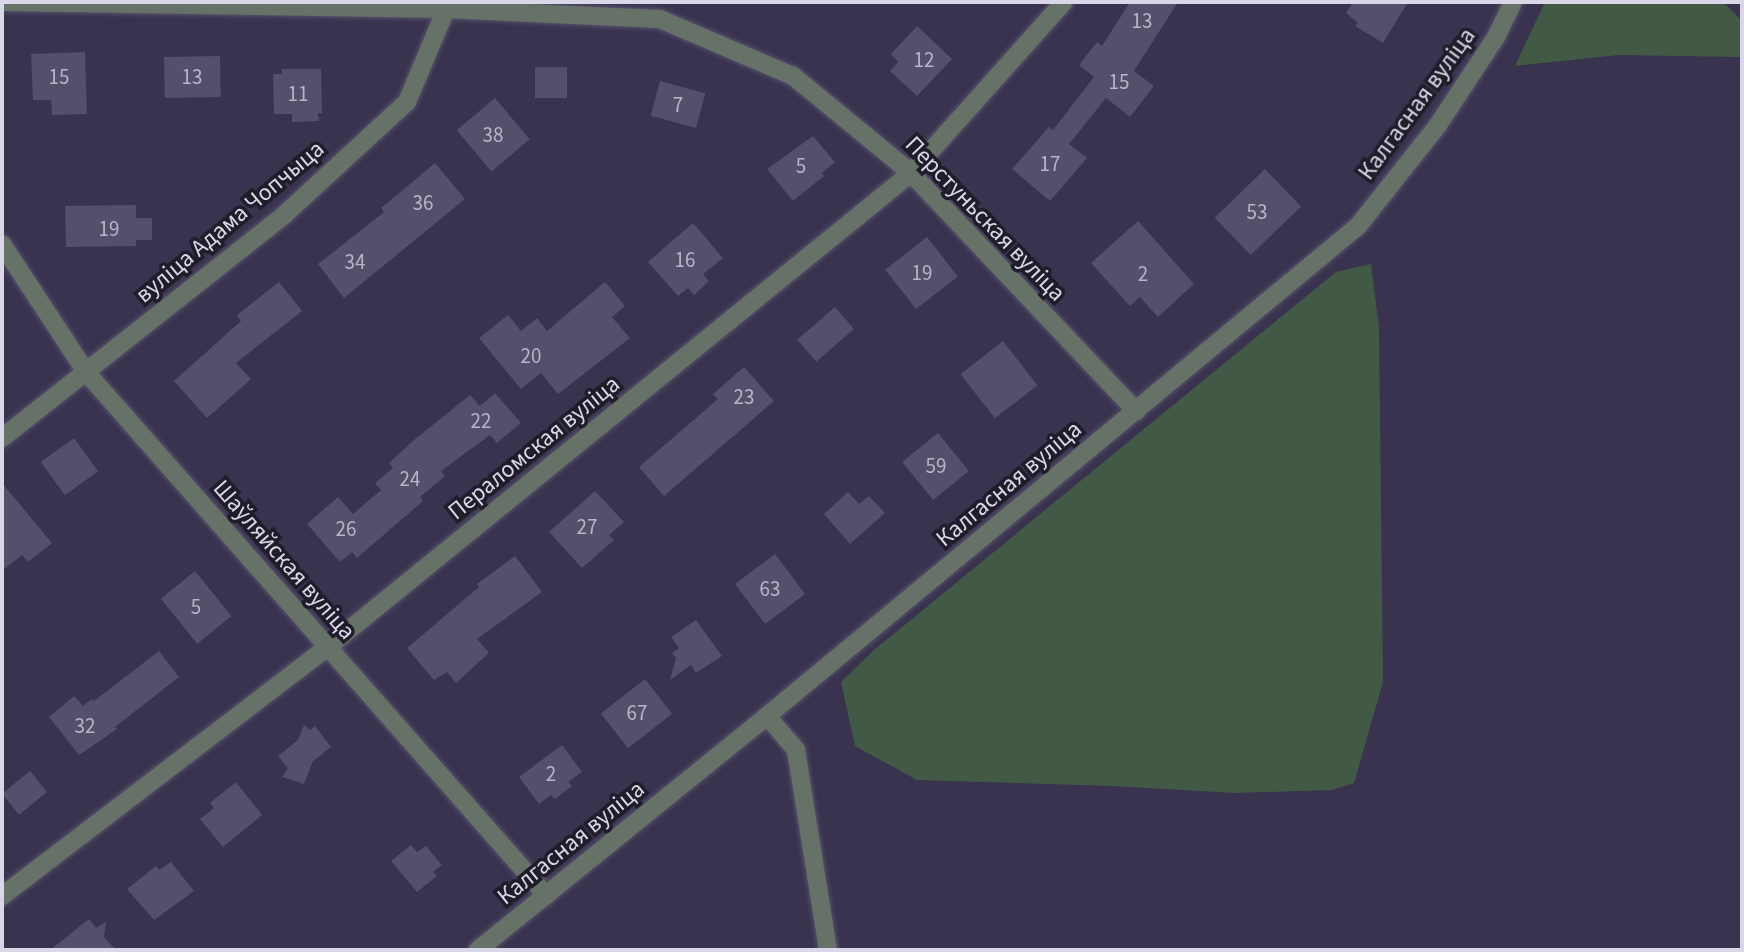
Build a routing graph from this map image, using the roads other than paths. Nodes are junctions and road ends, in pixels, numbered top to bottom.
1 (2, 2) edge
2 (1064, 2) edge
3 (1513, 2) edge
4 (446, 9) junction
5 (911, 173) junction
6 (2, 244) edge
7 (86, 372) junction
8 (1136, 411) junction
9 (2, 438) edge
10 (328, 647) junction
11 (767, 716) junction
12 (545, 895) junction
13 (2, 896) edge
14 (478, 950) edge
15 (828, 950) edge

1 - 4 street, Перстуньская вуліца
2 - 5 street, Пераломская вуліца
3 - 8 street, Калгасная вуліца
4 - 5 street, Перстуньская вуліца
4 - 7 street, вуліца Адама Чопчыца
5 - 8 street, Перстуньская вуліца
5 - 10 street, Пераломская вуліца
6 - 7 street, Шаўляйская вуліца
7 - 9 street, вуліца Адама Чопчыца
7 - 10 street, Шаўляйская вуліца
8 - 11 street, Калгасная вуліца
10 - 12 street, Шаўляйская вуліца
10 - 13 street, Пераломская вуліца
11 - 12 street, Калгасная вуліца
11 - 15 street
12 - 14 street, Калгасная вуліца

